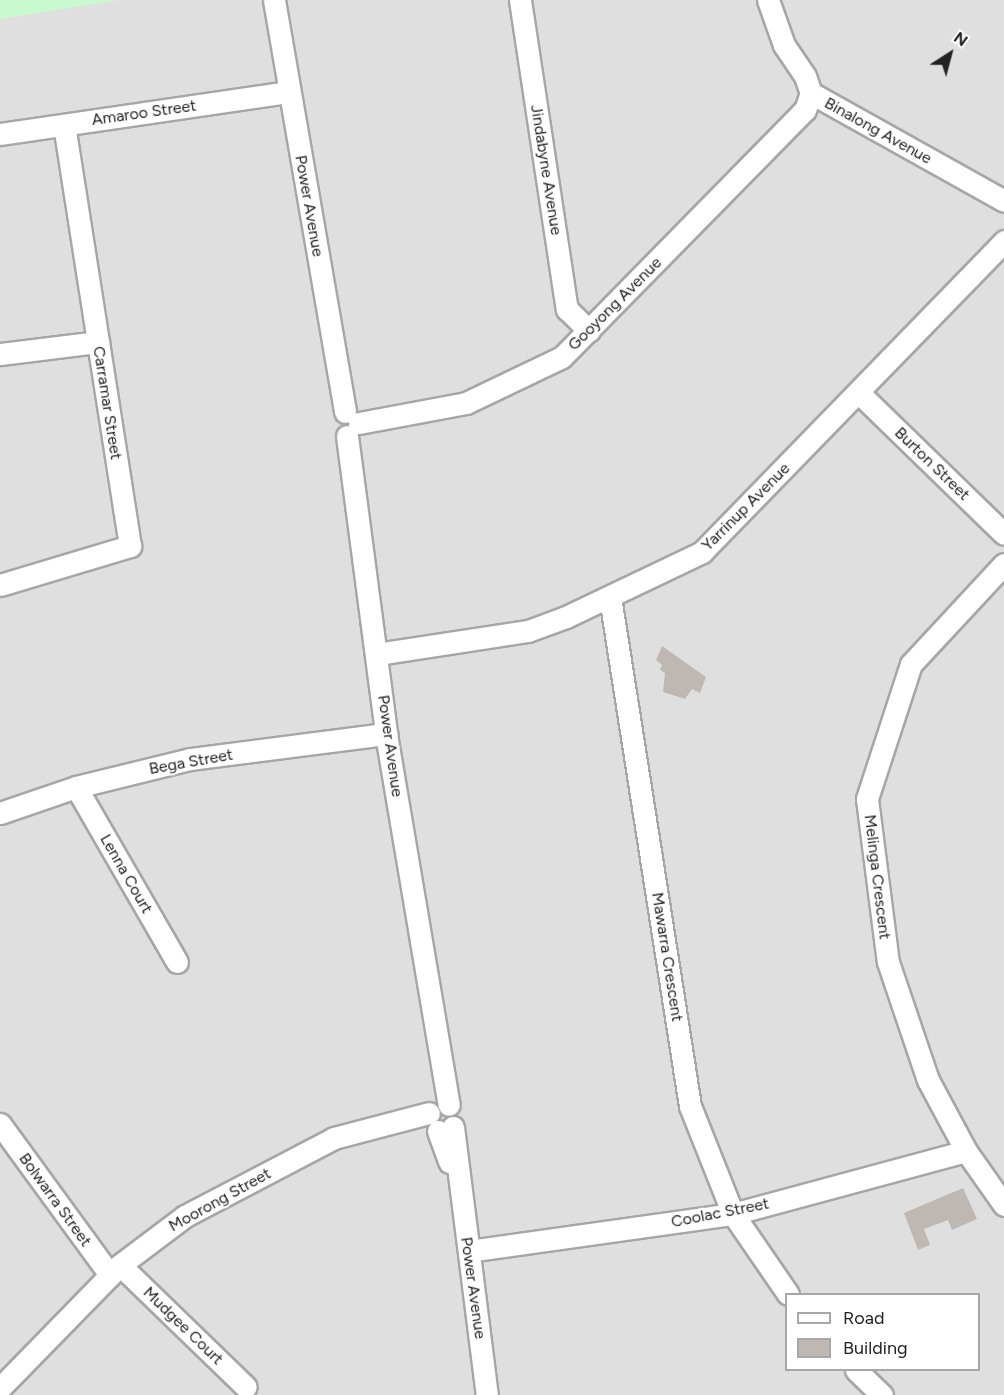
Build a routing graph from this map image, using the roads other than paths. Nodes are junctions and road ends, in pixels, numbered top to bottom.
1 (274, 0) edge
2 (520, 0) edge
3 (768, 0) edge
4 (289, 92) junction
5 (811, 93) junction
6 (64, 125) junction
7 (0, 134) edge
8 (1004, 201) edge
9 (1004, 241) edge
10 (589, 331) junction
11 (98, 342) junction
12 (0, 354) edge
13 (859, 393) junction
14 (350, 424) junction
15 (1004, 534) edge
16 (1004, 564) edge
17 (0, 585) edge
18 (610, 597) junction
19 (377, 654) junction
20 (386, 734) junction
21 (76, 787) junction
22 (0, 813) edge
23 (177, 962) dead end
24 (439, 1118) junction
25 (2, 1130) edge
26 (966, 1151) junction
27 (1004, 1205) edge
28 (733, 1214) junction
29 (469, 1251) junction
30 (115, 1270) junction
31 (787, 1293) edge
32 (857, 1371) edge
33 (246, 1387) dead end
34 (0, 1388) edge
35 (487, 1395) edge
36 (882, 1395) edge

1 - 4 street, Power Avenue
2 - 10 street, Jindabyne Avenue
3 - 5 street, Binalong Avenue
4 - 6 street, Amaroo Street
4 - 14 street, Power Avenue
5 - 8 street, Binalong Avenue
5 - 10 street, Gooyong Avenue
6 - 7 street, Amaroo Street
6 - 11 street, Carramar Street
9 - 13 street, Yarrinup Avenue
10 - 14 street, Gooyong Avenue
11 - 12 street
11 - 17 street, Carramar Street
13 - 15 street, Burton Street
13 - 18 street, Yarrinup Avenue
14 - 19 street, Power Avenue
16 - 26 street, Melinga Crescent
18 - 19 street, Yarrinup Avenue
18 - 28 street, Mawarra Crescent
19 - 20 street, Power Avenue
20 - 21 street, Bega Street
20 - 24 street, Power Avenue
21 - 22 street, Bega Street
21 - 23 street, Lenna Court
24 - 29 street, Power Avenue
24 - 30 street, Moorong Street
25 - 30 street, Bolwarra Street
26 - 27 street, Melinga Crescent
26 - 28 street, Coolac Street
28 - 29 street, Coolac Street
28 - 31 street, Mawarra Crescent
29 - 35 street, Power Avenue
30 - 33 street, Mudgee Court
30 - 34 street, Moorong Street
32 - 36 street

